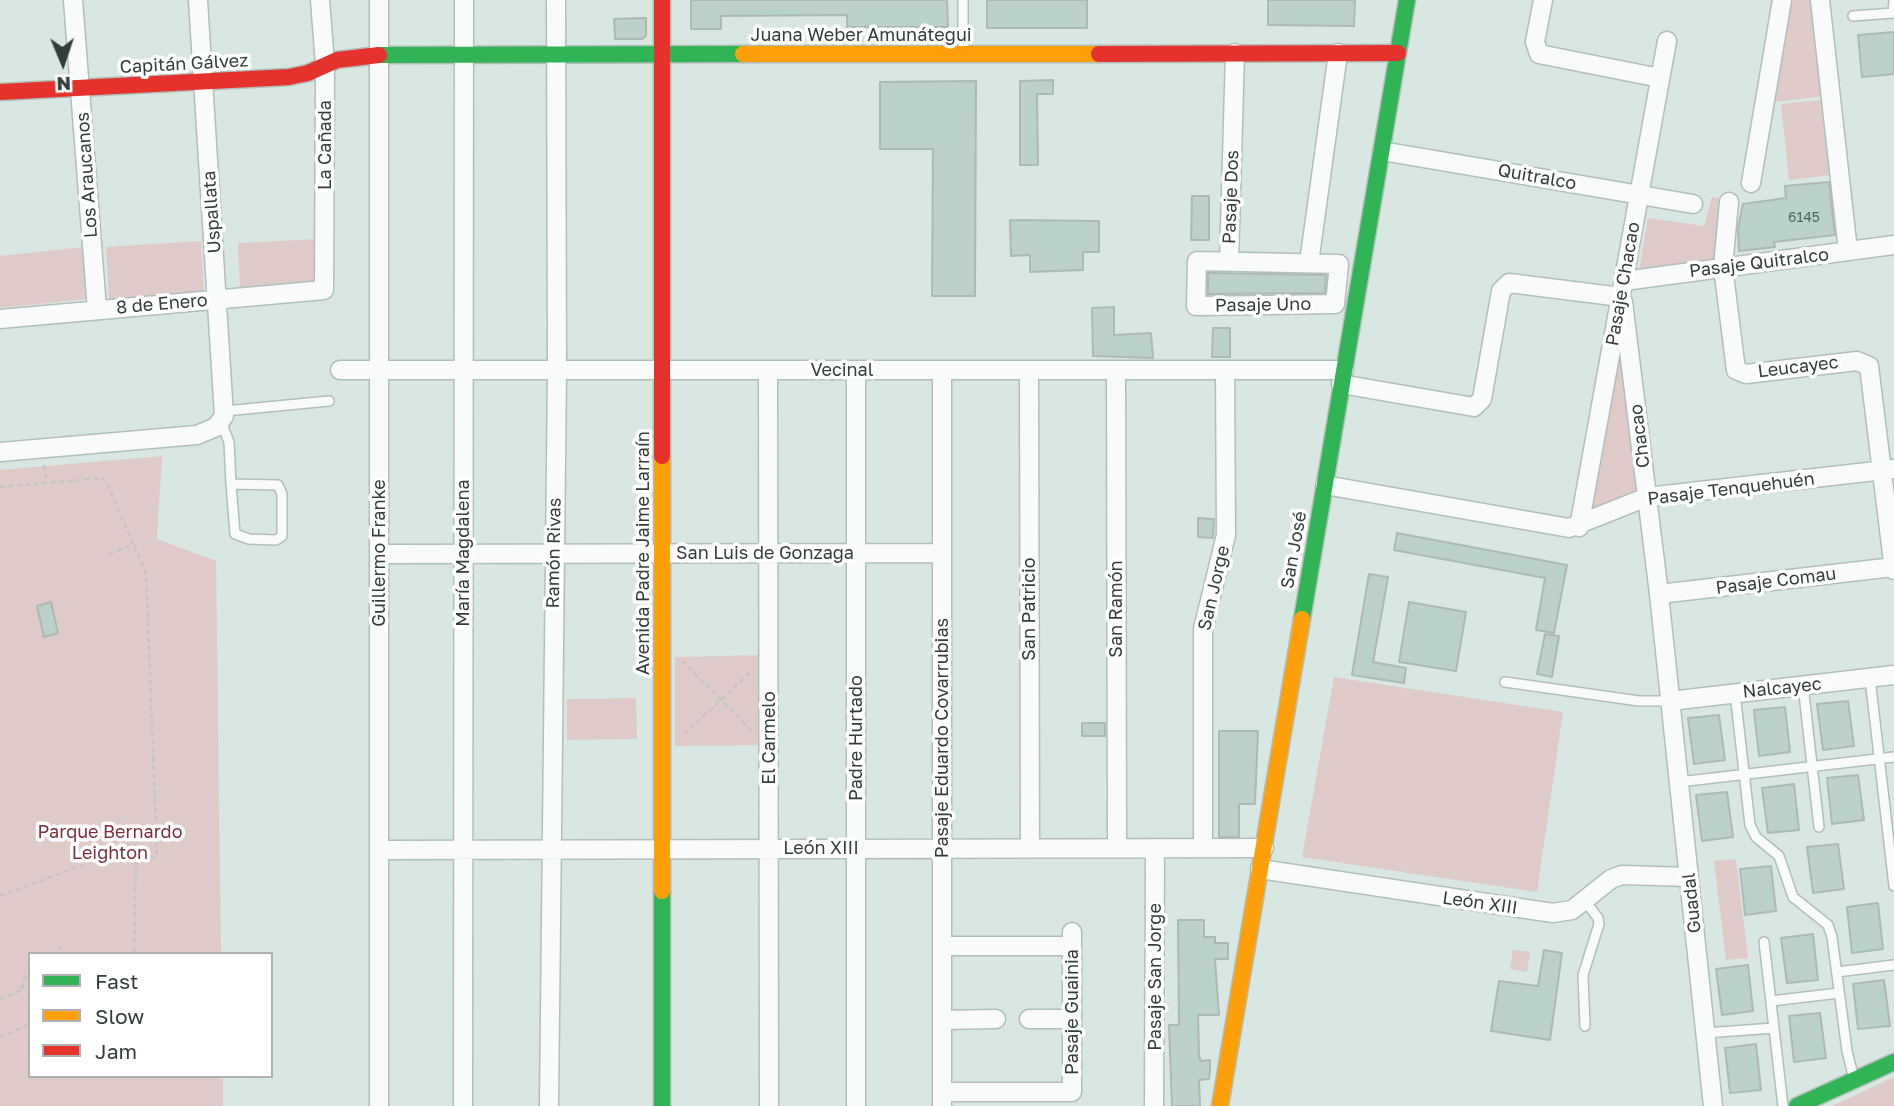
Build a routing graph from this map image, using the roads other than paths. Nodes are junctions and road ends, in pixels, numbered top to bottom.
1 (73, 0) edge
2 (198, 0) edge
3 (320, 0) edge
4 (379, 0) edge
5 (464, 0) edge
6 (556, 0) edge
7 (662, 0) edge
8 (963, 0) edge
9 (1407, 0) edge
10 (1543, 0) edge
11 (1782, 0) edge
12 (1820, 0) edge
13 (1894, 1) edge
14 (1853, 16) dead end
15 (1667, 41) dead end
16 (1235, 53) junction
17 (1338, 53) junction
18 (1398, 53) junction
19 (963, 54) junction
20 (379, 55) junction
21 (464, 55) junction
22 (556, 55) junction
23 (662, 55) junction
24 (325, 64) junction
25 (1660, 78) junction
26 (204, 83) junction
27 (80, 88) junction
28 (0, 92) edge
29 (1382, 151) junction
30 (1751, 183) dead end
31 (1639, 195) junction
32 (1729, 202) dead end
33 (1693, 204) dead end
34 (1894, 245) edge
35 (1848, 251) junction
36 (1229, 261) junction
37 (1309, 263) junction
38 (1723, 267) junction
39 (1622, 289) junction
40 (324, 290) joint
41 (217, 299) junction
42 (97, 309) junction
43 (0, 319) edge
44 (340, 370) dead end
45 (379, 370) junction
46 (463, 370) junction
47 (557, 370) junction
48 (662, 370) junction
49 (768, 370) junction
50 (856, 370) junction
51 (942, 370) junction
52 (1029, 370) junction
53 (1116, 370) junction
54 (1225, 370) junction
55 (1343, 377) junction
56 (330, 401) dead end
57 (223, 416) junction
58 (0, 452) edge
59 (1888, 470) edge
60 (231, 484) junction
61 (1325, 485) junction
62 (1647, 497) junction
63 (1579, 527) junction
64 (768, 553) junction
65 (856, 553) junction
66 (942, 553) junction
67 (379, 554) junction
68 (463, 554) junction
69 (554, 554) junction
70 (662, 554) junction
71 (1894, 569) edge
72 (1659, 594) junction
73 (1894, 675) edge
74 (1870, 678) junction
75 (1506, 682) dead end
76 (1803, 685) junction
77 (1735, 693) junction
78 (1671, 701) junction
79 (1894, 757) edge
80 (1879, 759) junction
81 (1812, 766) junction
82 (1745, 774) junction
83 (1679, 782) junction
84 (1819, 827) dead end
85 (1891, 838) edge
86 (856, 848) junction
87 (942, 848) junction
88 (1030, 848) junction
89 (1117, 848) junction
90 (1155, 848) junction
91 (1203, 848) junction
92 (1264, 848) junction
93 (463, 849) junction
94 (550, 849) junction
95 (662, 849) junction
96 (769, 849) junction
97 (379, 850) junction
98 (1260, 869) junction
99 (1689, 877) junction
100 (1894, 886) edge
101 (1585, 901) junction
102 (1764, 942) dead end
103 (942, 946) junction
104 (1894, 965) edge
105 (1837, 972) junction
106 (1839, 993) junction
107 (1771, 1001) junction
108 (996, 1019) dead end
109 (1029, 1019) dead end
110 (1072, 1019) junction
111 (942, 1020) junction
112 (1585, 1026) dead end
113 (1774, 1028) junction
114 (1705, 1033) junction
115 (1894, 1062) edge
116 (1855, 1080) junction
117 (943, 1099) edge
118 (1029, 1099) edge
119 (379, 1106) edge
120 (463, 1106) edge
121 (550, 1106) edge
122 (662, 1106) edge
123 (769, 1106) edge
124 (856, 1106) edge
125 (1154, 1106) edge
126 (1220, 1106) edge
127 (1713, 1106) edge
128 (1783, 1106) edge
129 (1797, 1106) edge

1 - 27 street, Los Araucanos
2 - 26 street, Uspallata
3 - 24 street, La Cañada
4 - 20 street, Guillermo Franke
5 - 21 street, María Magdalena
6 - 22 street, Ramón Rivas
7 - 23 street, Avenida Padre Jaime Larraín
8 - 19 lane
9 - 18 street, San José
10 - 25 street
11 - 30 street
12 - 35 street
13 - 14 lane
15 - 25 street, Pasaje Chacao
16 - 17 street, Juana Weber Amunátegui
16 - 19 street, Juana Weber Amunátegui
16 - 36 street, Pasaje Dos
17 - 18 street, Juana Weber Amunátegui
17 - 37 street
18 - 29 street, San José
19 - 23 street, Juana Weber Amunátegui
20 - 21 street, Juana Weber Amunátegui
20 - 24 street, Juana Weber Amunátegui
20 - 45 street, Guillermo Franke
21 - 22 street, Juana Weber Amunátegui
21 - 46 street, María Magdalena
22 - 23 street, Juana Weber Amunátegui
22 - 47 street, Ramón Rivas
23 - 48 street, Avenida Padre Jaime Larraín
24 - 26 street, Capitán Gálvez
24 - 40 street, La Cañada
25 - 31 street, Pasaje Chacao
26 - 27 street, Capitán Gálvez
26 - 41 street, Uspallata
27 - 28 street, Capitán Gálvez
27 - 42 street, Los Araucanos
29 - 31 street, Quitralco
29 - 55 street, San José
31 - 33 street, Quitralco
31 - 39 street, Pasaje Chacao
32 - 38 street
34 - 35 street, Pasaje Quitralco
35 - 38 street, Pasaje Quitralco
36 - 37 street, Pasaje Dos
36 - 37 street, Pasaje Uno
38 - 39 street, Pasaje Quitralco
38 - 59 street, Leucayec
39 - 55 street, Pasaje Quitralco
39 - 62 street, Chacao
39 - 63 street, Pasaje Chacao
40 - 41 street, 8 de Enero
41 - 42 street, 8 de Enero
41 - 57 street, Uspallata
42 - 43 street, 8 de Enero
44 - 45 street, Vecinal
45 - 46 street, Vecinal
45 - 67 street, Guillermo Franke
46 - 47 street, Vecinal
46 - 68 street, María Magdalena
47 - 48 street, Vecinal
47 - 69 street, Ramón Rivas
48 - 49 street, Vecinal
48 - 70 street, Avenida Padre Jaime Larraín
49 - 50 street, Vecinal
49 - 64 street, El Carmelo
50 - 51 street, Vecinal
50 - 65 street, Padre Hurtado
51 - 52 street, Vecinal
51 - 66 street, Pasaje Eduardo Covarrubias
52 - 53 street, Vecinal
52 - 88 street, San Patricio
53 - 54 street, Vecinal
53 - 89 street, San Ramón
54 - 55 street, Vecinal
54 - 91 street, San Jorge
55 - 61 street, San José
56 - 57 lane
57 - 58 street
57 - 60 lane
59 - 62 street, Pasaje Tenquehuén
59 - 71 street, Leucayec
60 - 60 lane
61 - 63 street, Pasaje Tenquehuén
61 - 92 street, San José
62 - 63 street, Pasaje Tenquehuén
62 - 72 street, Chacao
64 - 65 street, San Luis de Gonzaga
64 - 70 street, San Luis de Gonzaga
64 - 96 street, El Carmelo
65 - 66 street, San Luis de Gonzaga
65 - 86 street, Padre Hurtado
66 - 87 street, Pasaje Eduardo Covarrubias
67 - 68 street, San Luis de Gonzaga
67 - 97 street, Guillermo Franke
68 - 69 street, San Luis de Gonzaga
68 - 93 street, María Magdalena
69 - 70 street, San Luis de Gonzaga
69 - 94 street, Ramón Rivas
70 - 95 street, Avenida Padre Jaime Larraín
71 - 72 street, Pasaje Comau
72 - 78 street, Chacao
73 - 74 street, Nalcayec
74 - 76 street, Nalcayec
74 - 80 lane
75 - 78 lane
76 - 77 street, Nalcayec
76 - 81 lane
77 - 78 street, Nalcayec
77 - 82 lane
78 - 83 street, Guadal
79 - 80 lane
80 - 81 lane
80 - 85 lane
81 - 82 lane
81 - 84 lane
82 - 83 lane
82 - 105 lane
83 - 99 street, Guadal
85 - 100 lane
86 - 87 street, León XIII
86 - 96 street, León XIII
86 - 124 street, Padre Hurtado
87 - 88 street, León XIII
87 - 103 street, Pasaje Eduardo Covarrubias
88 - 89 street, León XIII
89 - 90 street, León XIII
90 - 91 street, León XIII
90 - 125 street, Pasaje San Jorge
91 - 92 street, León XIII
92 - 98 street, San José
93 - 94 street, León XIII
93 - 97 street, León XIII
93 - 120 street, María Magdalena
94 - 95 street, León XIII
94 - 121 street, Ramón Rivas
95 - 96 street, León XIII
95 - 122 street, Avenida Padre Jaime Larraín
96 - 123 street, El Carmelo
97 - 119 street, Guillermo Franke
98 - 101 street, León XIII
98 - 126 street, San José
99 - 101 street, León XIII
99 - 114 street, Guadal
101 - 112 lane
102 - 107 lane
103 - 110 street, Pasaje Guainia
103 - 111 street, Pasaje Eduardo Covarrubias
104 - 105 lane
105 - 106 lane
106 - 107 lane
106 - 116 lane
107 - 113 lane
108 - 111 street
109 - 110 street
110 - 118 street, Pasaje Guainia
111 - 117 street, Pasaje Eduardo Covarrubias
113 - 114 lane
113 - 128 lane
114 - 127 street, Guadal
115 - 116 street
116 - 129 street
117 - 118 street

